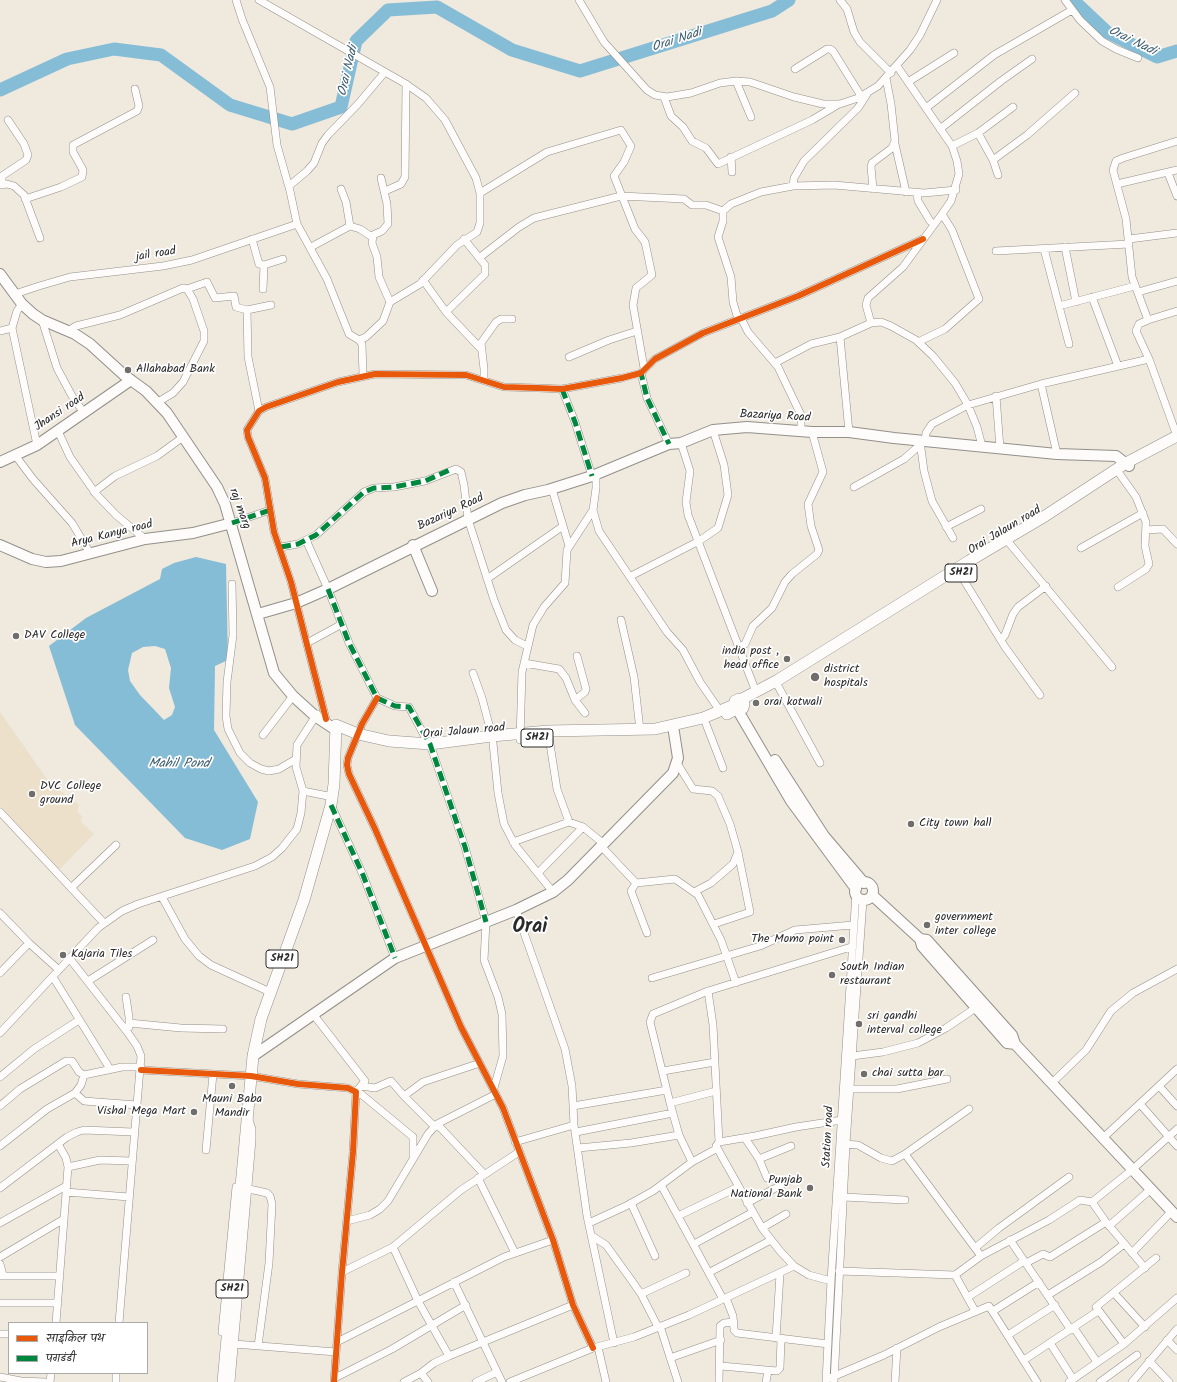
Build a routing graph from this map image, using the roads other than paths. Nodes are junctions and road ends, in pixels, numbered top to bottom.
1 (236, 0) edge
2 (259, 0) edge
3 (579, 0) edge
4 (840, 0) edge
5 (937, 0) edge
6 (1065, 0) edge
7 (1072, 10) junction
8 (954, 53) dead end
9 (1138, 58) dead end
10 (1032, 60) dead end
11 (897, 66) junction
12 (795, 69) dead end
13 (385, 72) junction
14 (888, 76) junction
15 (736, 81) junction
16 (908, 82) junction
17 (406, 84) junction
18 (135, 89) dead end
19 (1075, 94) dead end
20 (864, 95) junction
21 (664, 96) junction
22 (840, 104) junction
23 (1012, 107) dead end
24 (926, 108) junction
25 (751, 116) dead end
26 (8, 120) dead end
27 (940, 129) junction
28 (978, 133) junction
29 (1177, 141) edge
30 (894, 144) junction
31 (952, 146) junction
32 (731, 157) junction
33 (993, 160) junction
34 (1177, 170) edge
35 (732, 172) dead end
36 (1168, 172) junction
37 (998, 175) dead end
38 (381, 178) dead end
39 (1117, 184) junction
40 (1, 185) edge
41 (289, 186) junction
42 (793, 186) junction
43 (341, 189) dead end
44 (873, 189) junction
45 (385, 190) junction
46 (956, 190) junction
47 (906, 192) junction
48 (480, 193) junction
49 (918, 193) junction
50 (621, 196) junction
51 (1177, 196) edge
52 (25, 199) junction
53 (723, 211) junction
54 (942, 214) junction
55 (930, 221) dead end
56 (297, 224) junction
57 (350, 226) junction
58 (1177, 232) edge
59 (372, 237) junction
60 (40, 238) dead end
61 (252, 239) junction
62 (464, 239) junction
63 (922, 239) junction
64 (1129, 242) junction
65 (311, 247) junction
66 (1065, 247) junction
67 (1044, 248) junction
68 (996, 251) dead end
69 (479, 258) junction
70 (283, 260) dead end
71 (264, 265) junction
72 (0, 276) edge
73 (423, 280) junction
74 (1177, 281) edge
75 (187, 288) junction
76 (263, 289) dead end
77 (1137, 289) junction
78 (15, 294) junction
79 (1092, 297) junction
80 (390, 302) junction
81 (1076, 302) junction
82 (22, 304) junction
83 (271, 305) dead end
84 (1059, 306) junction
85 (247, 310) junction
86 (1177, 311) edge
87 (446, 312) junction
88 (512, 319) dead end
89 (740, 319) junction
90 (42, 320) junction
91 (1148, 320) junction
92 (872, 322) junction
93 (12, 328) junction
94 (0, 331) edge
95 (68, 331) junction
96 (637, 331) junction
97 (840, 337) junction
98 (359, 340) junction
99 (918, 342) junction
100 (1069, 344) dead end
101 (482, 350) junction
102 (569, 357) dead end
103 (1149, 359) junction
104 (775, 363) junction
105 (1118, 366) junction
106 (642, 370) junction
107 (363, 376) junction
108 (131, 380) junction
109 (484, 380) junction
110 (1041, 384) junction
111 (562, 388) junction
112 (996, 396) junction
113 (158, 402) junction
114 (968, 405) junction
115 (259, 411) junction
116 (84, 413) junction
117 (713, 430) junction
118 (806, 431) junction
119 (58, 432) junction
120 (849, 432) junction
121 (1177, 436) edge
122 (183, 438) junction
123 (922, 442) junction
124 (1177, 442) edge
125 (681, 443) junction
126 (669, 444) junction
127 (37, 445) junction
128 (982, 446) junction
129 (1000, 448) junction
130 (1057, 454) junction
131 (15, 455) junction
132 (0, 462) edge
133 (1127, 464) junction
134 (1119, 473) junction
135 (594, 476) junction
136 (854, 487) dead end
137 (552, 489) junction
138 (94, 492) junction
139 (981, 509) dead end
140 (270, 510) junction
141 (593, 510) junction
142 (1143, 513) junction
143 (468, 519) junction
144 (232, 523) junction
145 (562, 526) junction
146 (946, 528) junction
147 (1146, 530) junction
148 (953, 538) dead end
149 (145, 539) junction
150 (306, 540) junction
151 (699, 541) junction
152 (1010, 544) junction
153 (1177, 544) edge
154 (0, 545) edge
155 (413, 546) junction
156 (569, 546) junction
157 (280, 547) junction
158 (1081, 548) dead end
159 (90, 553) junction
160 (960, 574) junction
161 (630, 576) junction
162 (487, 579) junction
163 (232, 584) dead end
164 (1046, 586) junction
165 (1118, 587) dead end
166 (328, 589) junction
167 (432, 591) dead end
168 (296, 603) junction
169 (258, 614) junction
170 (621, 620) dead end
171 (342, 624) junction
172 (1001, 640) junction
173 (307, 643) junction
174 (527, 646) junction
175 (738, 648) junction
176 (577, 656) dead end
177 (524, 663) junction
178 (1112, 667) dead end
179 (274, 673) junction
180 (473, 673) dead end
181 (778, 686) junction
182 (756, 692) junction
183 (1040, 695) dead end
184 (293, 696) junction
185 (377, 698) junction
186 (575, 700) junction
187 (739, 706) junction
188 (720, 712) junction
189 (585, 713) dead end
190 (320, 716) junction
191 (706, 724) junction
192 (336, 727) junction
193 (674, 729) junction
194 (640, 730) junction
195 (593, 732) junction
196 (548, 734) junction
197 (263, 735) dead end
198 (357, 736) junction
199 (520, 737) junction
200 (493, 739) junction
201 (431, 747) junction
202 (296, 759) junction
203 (677, 763) junction
204 (820, 763) dead end
205 (724, 768) dead end
206 (303, 791) junction
207 (332, 801) junction
208 (0, 812) edge
209 (569, 822) junction
210 (583, 827) junction
211 (513, 842) junction
212 (116, 845) dead end
213 (602, 845) junction
214 (738, 852) junction
215 (538, 873) junction
216 (636, 883) junction
217 (864, 883) junction
218 (71, 888) junction
219 (553, 892) junction
220 (694, 892) junction
221 (862, 894) junction
222 (162, 897) junction
223 (516, 910) junction
224 (1, 917) edge
225 (486, 922) junction
226 (104, 923) junction
227 (714, 924) junction
228 (853, 925) junction
229 (647, 933) dead end
230 (153, 940) dead end
231 (29, 943) junction
232 (426, 945) junction
233 (851, 947) junction
234 (727, 954) junction
235 (395, 958) junction
236 (70, 959) junction
237 (1177, 969) edge
238 (59, 970) junction
239 (0, 973) edge
240 (53, 976) junction
241 (652, 978) dead end
242 (88, 981) junction
243 (736, 983) junction
244 (708, 991) junction
245 (270, 992) junction
246 (126, 997) dead end
247 (979, 1006) junction
248 (313, 1014) junction
249 (79, 1020) junction
250 (129, 1023) junction
251 (223, 1029) dead end
252 (1, 1030) edge
253 (128, 1032) junction
254 (253, 1056) junction
255 (852, 1056) junction
256 (715, 1062) junction
257 (480, 1063) junction
258 (141, 1068) junction
259 (110, 1069) junction
260 (1177, 1069) edge
261 (663, 1071) junction
262 (213, 1074) junction
263 (84, 1075) junction
264 (251, 1076) junction
265 (0, 1077) edge
266 (947, 1079) dead end
267 (1052, 1083) junction
268 (361, 1086) junction
269 (1159, 1086) junction
270 (850, 1089) junction
271 (667, 1090) junction
272 (716, 1090) junction
273 (495, 1091) junction
274 (75, 1093) junction
275 (356, 1093) junction
276 (404, 1096) junction
277 (670, 1103) junction
278 (1140, 1104) junction
279 (137, 1105) junction
280 (0, 1106) edge
281 (573, 1106) junction
282 (1177, 1106) edge
283 (969, 1109) dead end
284 (673, 1113) junction
285 (247, 1120) junction
286 (842, 1120) junction
287 (436, 1126) junction
288 (575, 1128) junction
289 (1177, 1129) edge
290 (133, 1132) junction
291 (428, 1134) junction
292 (679, 1135) junction
293 (1169, 1136) junction
294 (413, 1137) junction
295 (745, 1138) junction
296 (1103, 1138) junction
297 (515, 1142) junction
298 (58, 1144) junction
299 (843, 1144) junction
300 (0, 1146) edge
301 (717, 1146) junction
302 (791, 1146) dead end
303 (1177, 1146) edge
304 (578, 1148) junction
305 (206, 1150) dead end
306 (519, 1152) junction
307 (904, 1154) junction
308 (413, 1158) junction
309 (759, 1159) junction
310 (131, 1161) junction
311 (692, 1162) junction
312 (68, 1167) junction
313 (1133, 1169) junction
314 (481, 1176) junction
315 (1069, 1177) dead end
316 (767, 1178) dead end
317 (789, 1181) dead end
318 (661, 1185) junction
319 (738, 1187) junction
320 (0, 1188) edge
321 (66, 1189) junction
322 (1151, 1189) junction
323 (245, 1193) junction
324 (129, 1197) junction
325 (843, 1197) junction
326 (905, 1200) dead end
327 (747, 1202) junction
328 (1092, 1202) junction
329 (631, 1203) junction
330 (753, 1212) junction
331 (786, 1214) dead end
332 (1174, 1214) edge
333 (678, 1216) junction
334 (64, 1219) junction
335 (347, 1221) junction
336 (0, 1222) edge
337 (589, 1223) junction
338 (1107, 1224) junction
339 (762, 1228) junction
340 (592, 1236) junction
341 (553, 1240) junction
342 (771, 1240) junction
343 (1010, 1240) junction
344 (694, 1244) junction
345 (1124, 1244) junction
346 (393, 1247) junction
347 (975, 1248) junction
348 (515, 1252) junction
349 (1132, 1253) junction
350 (656, 1256) dead end
351 (981, 1256) junction
352 (0, 1257) edge
353 (1156, 1258) dead end
354 (1025, 1262) junction
355 (0, 1264) edge
356 (794, 1266) junction
357 (1145, 1268) junction
358 (839, 1271) junction
359 (342, 1272) junction
360 (710, 1272) junction
361 (686, 1273) dead end
362 (780, 1274) junction
363 (1, 1276) edge
364 (60, 1276) junction
365 (955, 1276) junction
366 (831, 1281) junction
367 (454, 1282) junction
368 (1039, 1282) junction
369 (1114, 1293) junction
370 (641, 1294) junction
371 (1048, 1295) junction
372 (968, 1297) junction
373 (725, 1298) junction
374 (1177, 1298) edge
375 (418, 1301) junction
376 (0, 1303) edge
377 (58, 1303) junction
378 (573, 1305) junction
379 (1055, 1305) junction
380 (466, 1306) junction
381 (975, 1311) junction
382 (993, 1311) junction
383 (1098, 1311) junction
384 (56, 1322) edge
385 (119, 1322) edge
386 (734, 1322) junction
387 (432, 1326) junction
388 (659, 1327) junction
389 (1144, 1327) junction
390 (1072, 1329) junction
391 (1177, 1329) edge
392 (1008, 1335) junction
393 (778, 1338) junction
394 (721, 1340) junction
395 (1167, 1340) junction
396 (337, 1342) junction
397 (484, 1342) junction
398 (614, 1343) junction
399 (1050, 1343) junction
400 (234, 1344) junction
401 (828, 1344) junction
402 (1124, 1344) junction
403 (258, 1346) junction
404 (595, 1347) junction
405 (897, 1348) junction
406 (1177, 1350) edge
407 (336, 1352) junction
408 (1137, 1355) dead end
409 (449, 1356) junction
410 (670, 1358) junction
411 (1024, 1360) junction
412 (1097, 1362) junction
413 (1149, 1362) junction
414 (721, 1366) junction
415 (768, 1371) junction
416 (497, 1372) junction
417 (421, 1373) junction
418 (0, 1377) edge
419 (21, 1379) edge
420 (335, 1380) edge
421 (830, 1380) edge
422 (1071, 1380) edge
423 (45, 1382) edge
424 (219, 1382) edge
425 (223, 1382) edge
426 (231, 1382) edge
427 (404, 1382) edge
428 (428, 1382) edge
429 (476, 1382) edge
430 (502, 1382) edge
431 (510, 1382) edge
432 (606, 1382) edge
433 (678, 1382) edge
434 (719, 1382) edge
435 (766, 1382) edge
436 (895, 1382) edge
437 (1037, 1382) edge
438 (1100, 1382) edge
439 (1132, 1382) edge
440 (1169, 1382) edge

1 - 41 street
2 - 13 street
3 - 21 street
4 - 14 street
5 - 11 street
6 - 7 street
7 - 9 street
7 - 24 street
8 - 16 street
10 - 27 street
11 - 14 street
11 - 16 street
12 - 20 street
13 - 17 street
13 - 41 street
14 - 20 street
14 - 30 street
15 - 21 street
15 - 22 street
15 - 25 street
16 - 24 street
17 - 45 street
17 - 48 street
18 - 52 street
19 - 33 street
20 - 22 street
20 - 42 street
21 - 32 street
22 - 32 street
23 - 28 street
24 - 27 street
26 - 40 street
27 - 31 street
28 - 31 street
28 - 33 street
29 - 39 street
30 - 44 street
30 - 47 street
31 - 46 street
32 - 35 street
33 - 37 street
34 - 36 street
36 - 39 street
36 - 51 street
38 - 45 street
39 - 64 street
40 - 52 street
41 - 56 street
42 - 44 street
42 - 53 street
43 - 57 street
44 - 47 street
45 - 59 street
46 - 49 street
46 - 54 street
47 - 49 street
48 - 50 street
48 - 62 street
49 - 55 street
50 - 53 street
50 - 69 street
50 - 96 street
52 - 60 street
53 - 89 street
54 - 63 street
54 - 99 street
56 - 61 street, jail road
56 - 65 street
57 - 59 street
57 - 65 street
58 - 64 street
59 - 80 street
61 - 71 street
61 - 78 street, jail road
62 - 69 street
62 - 73 street
63 - 89 street
63 - 92 street
64 - 66 street
64 - 77 street
65 - 98 street
66 - 67 street
66 - 81 street
67 - 68 street
67 - 84 street
69 - 87 street
70 - 71 street
71 - 76 street
72 - 78 street, raj marg
73 - 80 street
73 - 87 street
74 - 77 street
75 - 85 street
75 - 95 street
75 - 113 street
77 - 79 street
77 - 91 street
78 - 82 street, raj marg
79 - 81 street
79 - 105 street
80 - 98 street
81 - 84 street
82 - 90 street, raj marg
82 - 93 street
83 - 85 street
84 - 100 street
85 - 115 street
86 - 91 street
87 - 101 street
88 - 101 street
89 - 104 street
89 - 106 street
90 - 95 street, raj marg
90 - 116 street
91 - 103 street
92 - 97 street
92 - 99 street
93 - 94 street
93 - 127 street
95 - 108 street, raj marg
96 - 102 street
96 - 106 street
97 - 104 street
97 - 120 street
98 - 107 street
99 - 114 street
101 - 109 street
103 - 105 street
103 - 121 street
104 - 118 street
105 - 110 street
106 - 111 street
106 - 126 street
107 - 109 street
107 - 115 street
108 - 113 street, raj marg
108 - 116 street, Jhansi road
109 - 111 street
110 - 112 street
110 - 130 street
111 - 135 street
112 - 114 street
112 - 129 street
113 - 122 street, raj marg
114 - 123 street
114 - 128 street
115 - 140 street
116 - 119 street, Jhansi road
117 - 118 street, Bazariya Road
117 - 125 street, Bazariya Road
117 - 151 street
118 - 120 street, Bazariya Road
118 - 175 street
119 - 127 street, Jhansi road
119 - 138 street
120 - 123 street, Bazariya Road
121 - 133 main road
122 - 138 street
122 - 144 street, raj marg
123 - 128 street, Bazariya Road
123 - 136 street
123 - 146 street
124 - 133 main road, Orai Jalaun road / SH21
125 - 126 street, Bazariya Road
125 - 151 street
126 - 135 street, Bazariya Road
127 - 131 street, Jhansi road
128 - 129 street, Bazariya Road
129 - 130 street, Bazariya Road
130 - 133 street, Bazariya Road
131 - 132 street, Jhansi road
131 - 159 street
133 - 134 main road, Orai Jalaun road / SH21
133 - 182 main road
134 - 142 street
134 - 152 main road, Orai Jalaun road / SH21
135 - 137 street, Bazariya Road
135 - 141 street
137 - 143 street, Bazariya Road
137 - 145 street
138 - 149 street
139 - 146 street
140 - 144 street
140 - 157 street
141 - 156 street
141 - 161 street
142 - 147 street
142 - 158 street
143 - 150 street
143 - 155 street, Bazariya Road
143 - 162 street
144 - 149 street, Arya Kanya road
144 - 169 street, raj marg
145 - 156 street
145 - 162 street
146 - 148 street
147 - 153 street
147 - 165 street
149 - 159 street, Arya Kanya road
150 - 157 street
150 - 166 street
151 - 161 street
151 - 175 street
152 - 160 main road, Orai Jalaun road / SH21
152 - 164 street
154 - 159 street, Arya Kanya road
155 - 166 street, Bazariya Road
155 - 167 street
156 - 174 street
157 - 168 street
160 - 172 street
160 - 181 main road, Orai Jalaun road / SH21
161 - 188 street
162 - 174 street
163 - 202 street
164 - 172 street
164 - 178 street
166 - 168 street, Bazariya Road
166 - 171 street
168 - 169 street, Bazariya Road
168 - 173 street
169 - 179 street, raj marg
170 - 194 street
171 - 173 street
171 - 185 street
172 - 183 street
173 - 190 street
174 - 177 street
175 - 182 street
176 - 186 street
177 - 186 street
177 - 199 street
179 - 184 street
179 - 190 street
180 - 200 street
181 - 187 main road, Orai Jalaun road / SH21
181 - 204 street
182 - 187 main road
184 - 190 street
184 - 197 street
185 - 198 street
185 - 201 street
186 - 189 street
187 - 188 main road, Orai Jalaun road / SH21
187 - 191 main road, Orai Jalaun road / SH21
187 - 217 street
187 - 221 street
188 - 193 main road, Orai Jalaun road / SH21
190 - 192 street
190 - 202 street
191 - 193 main road, Orai Jalaun road / SH21
191 - 205 street
192 - 198 main road, Orai Jalaun road / SH21
192 - 207 main road, SH21
193 - 194 main road, Orai Jalaun road / SH21
193 - 195 main road, Orai Jalaun road / SH21
193 - 203 street
194 - 195 main road, Orai Jalaun road / SH21
195 - 196 main road, Orai Jalaun road / SH21
196 - 199 main road, Orai Jalaun road / SH21
196 - 209 street
198 - 201 main road, Orai Jalaun road / SH21
198 - 232 street
199 - 200 main road, Orai Jalaun road / SH21
200 - 201 main road, Orai Jalaun road / SH21
200 - 211 street
201 - 225 street
202 - 206 street
203 - 213 street
203 - 214 street
206 - 207 street
206 - 222 street
207 - 235 street
207 - 245 main road, SH21
208 - 218 street
209 - 210 street
209 - 211 street
210 - 213 street
210 - 215 street
211 - 215 street
212 - 218 street
213 - 216 street
213 - 219 street
214 - 220 street
214 - 227 street
215 - 219 street
216 - 220 street
216 - 229 street
217 - 221 street
217 - 221 street
218 - 226 street
219 - 223 street
220 - 227 street
221 - 228 street, Station road
221 - 247 street
221 - 255 street, Station road
222 - 226 street
222 - 245 street
223 - 225 street
223 - 281 street
224 - 231 street
225 - 232 street
225 - 273 street
226 - 236 street
227 - 234 street
228 - 233 street, Station road
228 - 234 street
230 - 242 street
231 - 238 street
231 - 239 street
232 - 235 street
232 - 257 street
233 - 243 street
233 - 286 street, Station road
234 - 241 street
234 - 243 street
235 - 248 street
236 - 238 street
236 - 242 street
237 - 267 street
238 - 240 street
240 - 249 street
240 - 252 street
242 - 253 street
243 - 244 street
244 - 256 street
244 - 261 street
245 - 254 main road, SH21
246 - 250 street
247 - 255 street
247 - 267 street
248 - 254 street
248 - 268 street
249 - 259 street
249 - 265 street
250 - 251 street
250 - 253 street
253 - 258 street
254 - 264 main road, SH21
255 - 270 street, Station road
256 - 261 street
256 - 272 street
257 - 273 street
257 - 276 street
258 - 259 street
258 - 262 street
258 - 279 street
259 - 263 street
260 - 269 street
261 - 271 street
262 - 264 street
262 - 305 street
263 - 274 street
263 - 280 street
264 - 275 street
264 - 285 main road, SH21
266 - 270 street
267 - 296 street
268 - 275 street
268 - 276 street
269 - 278 street
269 - 282 street
270 - 299 street, Station road
271 - 277 street
271 - 281 street
272 - 277 street
272 - 301 street
273 - 287 street
273 - 297 street
274 - 279 street
274 - 300 street
275 - 294 street
275 - 335 street
276 - 287 street
277 - 284 street
278 - 293 street
278 - 296 street
279 - 290 street
281 - 288 street
283 - 307 street
284 - 288 street
284 - 292 street
285 - 323 main road, SH21
285 - 424 street
286 - 295 street
286 - 299 street, Station road
287 - 291 street
287 - 314 street
288 - 297 street
288 - 304 street
289 - 293 street
290 - 298 street
290 - 310 street
291 - 294 street
291 - 308 street
292 - 304 street
292 - 311 street
293 - 303 street
293 - 313 street
294 - 308 street
295 - 301 street
295 - 309 street
296 - 313 street
297 - 306 street
298 - 312 street
298 - 320 street
299 - 307 street
299 - 325 street, Station road
299 - 366 street, Station road
301 - 311 street
301 - 319 street
302 - 309 street
304 - 337 street
306 - 314 street
306 - 341 street
307 - 347 street
308 - 335 street
309 - 316 street
310 - 312 street
310 - 324 street
311 - 318 street
312 - 321 street
313 - 322 street
313 - 328 street
314 - 346 street
314 - 348 street
315 - 347 street
317 - 327 street
318 - 329 street
318 - 333 street
319 - 327 street
319 - 333 street
321 - 324 street
321 - 334 street
321 - 336 street
322 - 332 street
322 - 338 street
323 - 400 street
323 - 403 street
323 - 425 main road, SH21
324 - 385 street
325 - 326 street
325 - 358 street, Station road
327 - 330 street
328 - 338 street
328 - 343 street
329 - 337 street
329 - 350 street
330 - 339 street
330 - 344 street
331 - 339 street
332 - 349 street
333 - 344 street
334 - 352 street
334 - 364 street
335 - 359 street
337 - 340 street
338 - 345 street
338 - 354 street
339 - 342 street
340 - 370 street
340 - 398 street
341 - 348 street
341 - 378 street
342 - 356 street
342 - 360 street
343 - 351 street
343 - 354 street
344 - 360 street
345 - 349 street
345 - 371 street
346 - 359 street
346 - 375 street
347 - 351 street
348 - 367 street
349 - 357 street
351 - 365 street
353 - 357 street
354 - 368 street
354 - 372 street
355 - 363 street
356 - 362 street
356 - 366 street
357 - 369 street
358 - 365 street
358 - 421 street, Station road
359 - 396 street
360 - 373 street
361 - 370 street
362 - 373 street
362 - 393 street
363 - 364 street
364 - 377 street
365 - 372 street
366 - 401 street, Station road
367 - 375 street
367 - 380 street
368 - 371 street
368 - 382 street
369 - 383 street
369 - 389 street
370 - 388 street
371 - 379 street
372 - 381 street
373 - 386 street
373 - 388 street
374 - 389 street
375 - 387 street
375 - 396 street
376 - 377 street
377 - 384 street
378 - 397 street
378 - 404 street
379 - 390 street
379 - 392 street
380 - 387 street
380 - 397 street
381 - 382 street
381 - 405 street
382 - 392 street
383 - 390 street
383 - 402 street
386 - 393 street
386 - 394 street
387 - 409 street
387 - 420 street
388 - 398 street
388 - 410 street
389 - 402 street
390 - 399 street
390 - 412 street
391 - 395 street
392 - 411 street
393 - 401 street
393 - 415 street
394 - 410 street
394 - 414 street
395 - 406 street
395 - 413 street
396 - 407 street
397 - 409 street
397 - 416 street
398 - 404 street
399 - 411 street
399 - 422 street
400 - 403 street
400 - 426 street
401 - 421 street, Station road
402 - 412 street
403 - 407 street
404 - 431 street
404 - 432 street
405 - 421 street
405 - 436 street
407 - 420 street
408 - 438 street
409 - 417 street
410 - 433 street
411 - 437 street
412 - 422 street
413 - 439 street
413 - 440 street
414 - 415 street
414 - 434 street
415 - 435 street
416 - 429 street
416 - 430 street
417 - 427 street
417 - 428 street
418 - 419 street
419 - 423 street

